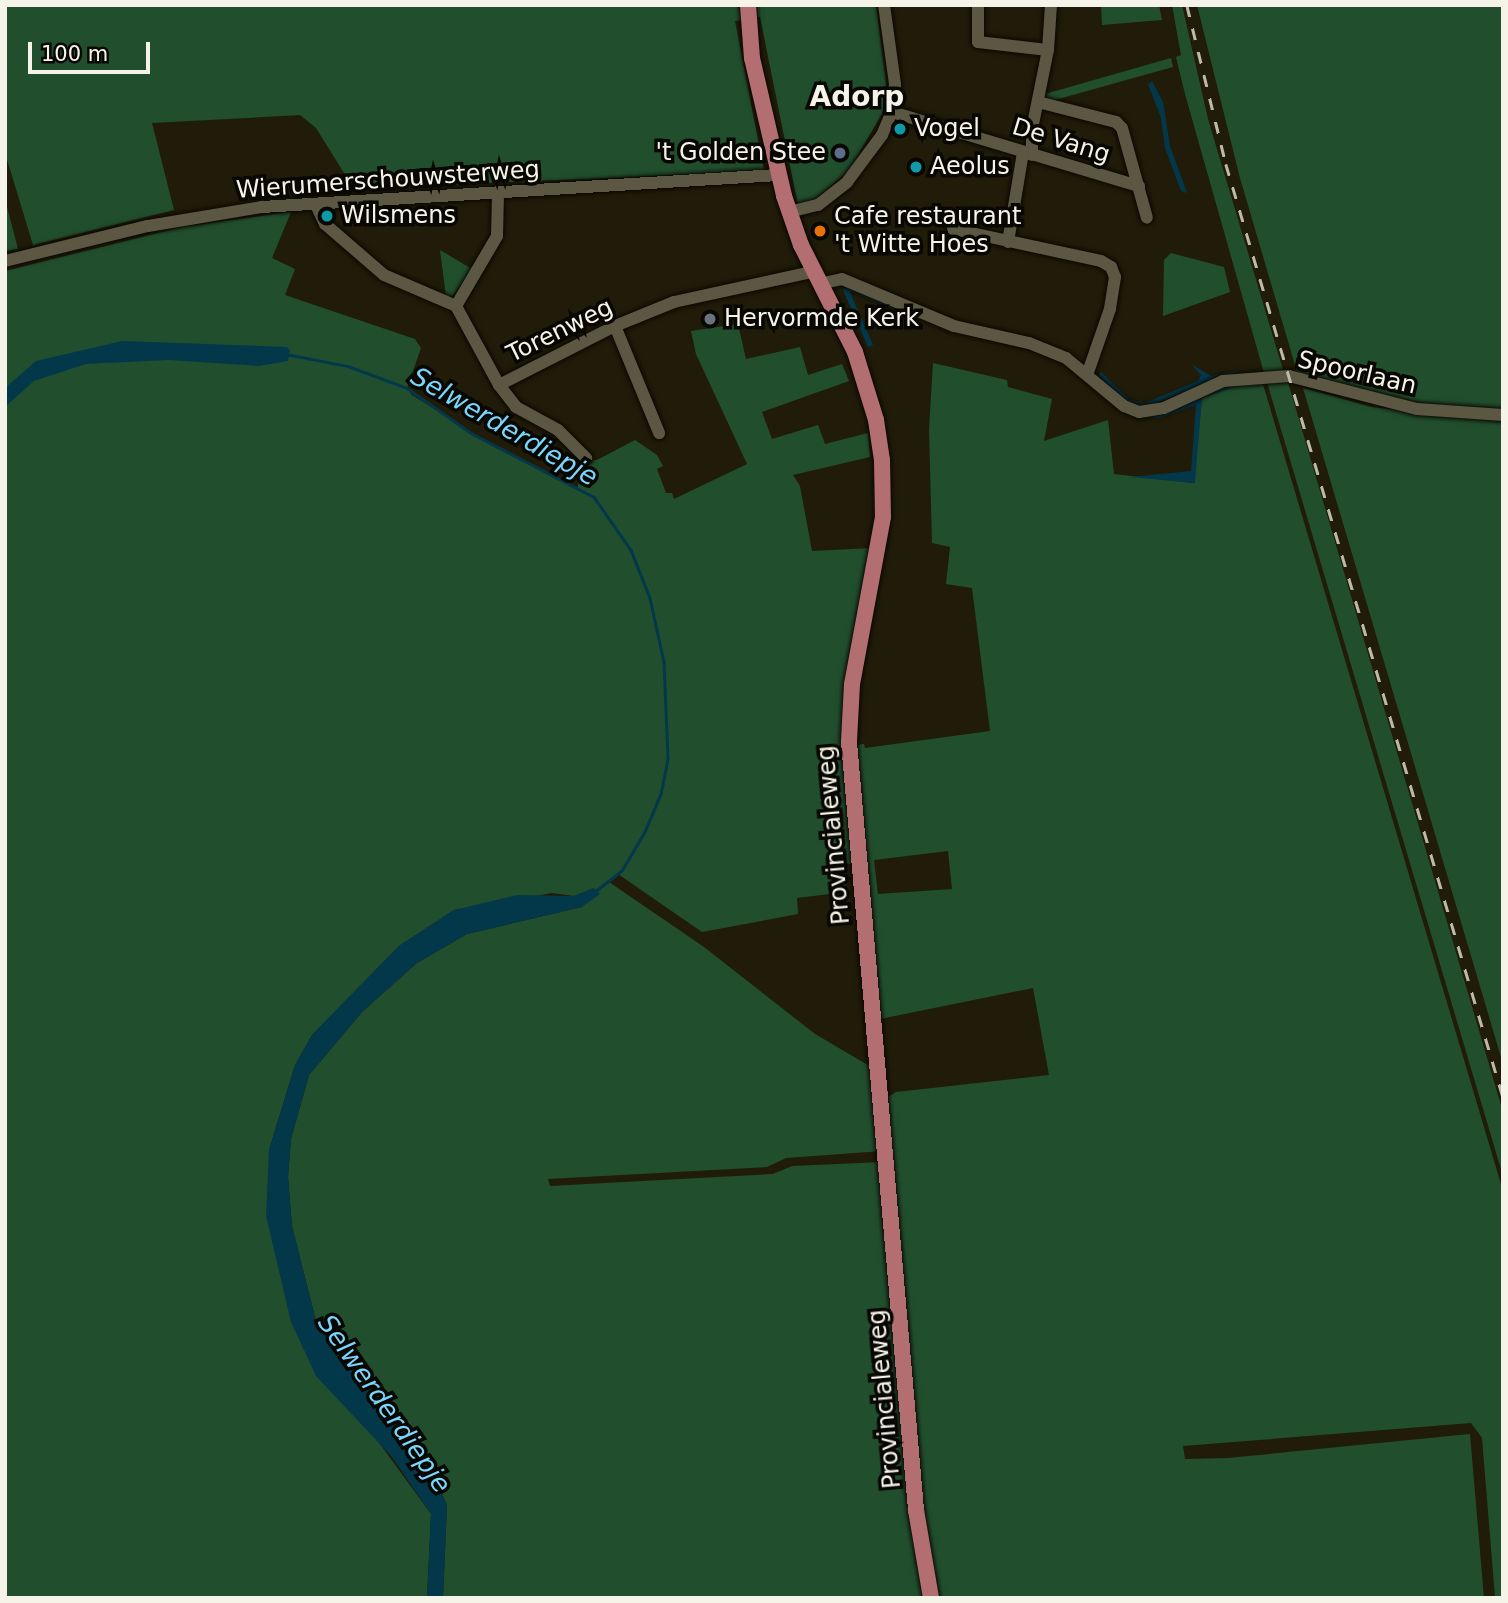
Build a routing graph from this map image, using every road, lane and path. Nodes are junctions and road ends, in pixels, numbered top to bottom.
1 (884, 5) edge
2 (978, 5) edge
3 (1051, 5) edge
4 (748, 6) edge
5 (1048, 50) junction
6 (1038, 102) junction
7 (892, 112) junction
8 (1028, 153) junction
9 (778, 175) junction
10 (1139, 186) junction
11 (498, 195) junction
12 (317, 207) junction
13 (789, 212) junction
14 (1147, 218) dead end
15 (953, 229) dead end
16 (1009, 242) junction
17 (5, 261) edge
18 (819, 277) junction
19 (456, 306) junction
20 (615, 326) junction
21 (1088, 372) junction
22 (499, 385) junction
23 (1503, 415) edge
24 (659, 433) dead end
25 (586, 458) dead end
26 (932, 1598) edge

1 - 7 street
2 - 5 street
3 - 5 street
4 - 9 main road, Provincialeweg
5 - 6 street
6 - 8 street
6 - 10 street, De Vang
7 - 8 street, De Vang
7 - 13 street
8 - 10 street, De Vang
8 - 16 street
9 - 11 street, Wierumerschouwsterweg
9 - 13 main road, Provincialeweg
10 - 14 street, De Vang
11 - 12 street, Wierumerschouwsterweg
11 - 19 street
12 - 17 street, Wierumerschouwsterweg
12 - 19 street
13 - 18 main road, Provincialeweg
15 - 16 street
16 - 21 street
18 - 20 street, Torenweg
18 - 21 street, Spoorlaan
18 - 26 main road, Provincialeweg
19 - 22 street, Torenweg
20 - 22 street, Torenweg
20 - 24 street
21 - 23 street, Spoorlaan
22 - 25 street

